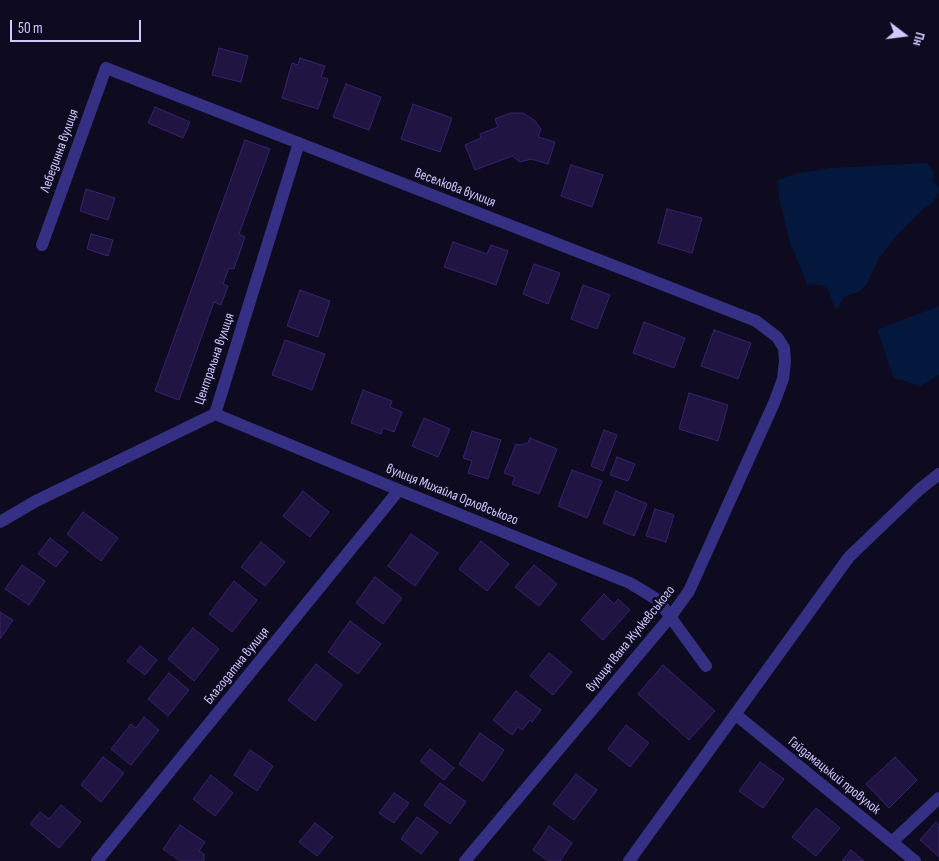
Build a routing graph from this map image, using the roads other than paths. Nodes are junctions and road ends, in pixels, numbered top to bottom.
1 (106, 68) joint
2 (299, 143) junction
3 (42, 245) dead end
4 (784, 348) joint
5 (215, 414) junction
6 (939, 474) edge
7 (399, 490) junction
8 (0, 522) edge
9 (671, 616) junction
10 (706, 666) dead end
11 (735, 714) junction
12 (939, 798) edge
13 (892, 842) junction
14 (97, 861) edge
15 (465, 861) edge
16 (629, 861) edge
17 (915, 861) edge

1 - 2 street, Веселкова вулиця
1 - 3 street, Лебединна вулиця
2 - 4 street, Веселкова вулиця
2 - 5 street, Центральна вулиця
4 - 9 street, вулиця Івана Жулкевського
5 - 7 street, вулиця Михайла Орловського
5 - 8 street, Центральна вулиця
6 - 11 street
7 - 9 street, вулиця Михайла Орловського
7 - 14 street, Благодатна вулиця
9 - 10 street, вулиця Михайла Орловського
9 - 15 street, вулиця Івана Жулкевського
11 - 13 street, Гайдамацький провулок
11 - 16 street
12 - 13 street
13 - 17 street, Гайдамацький провулок

